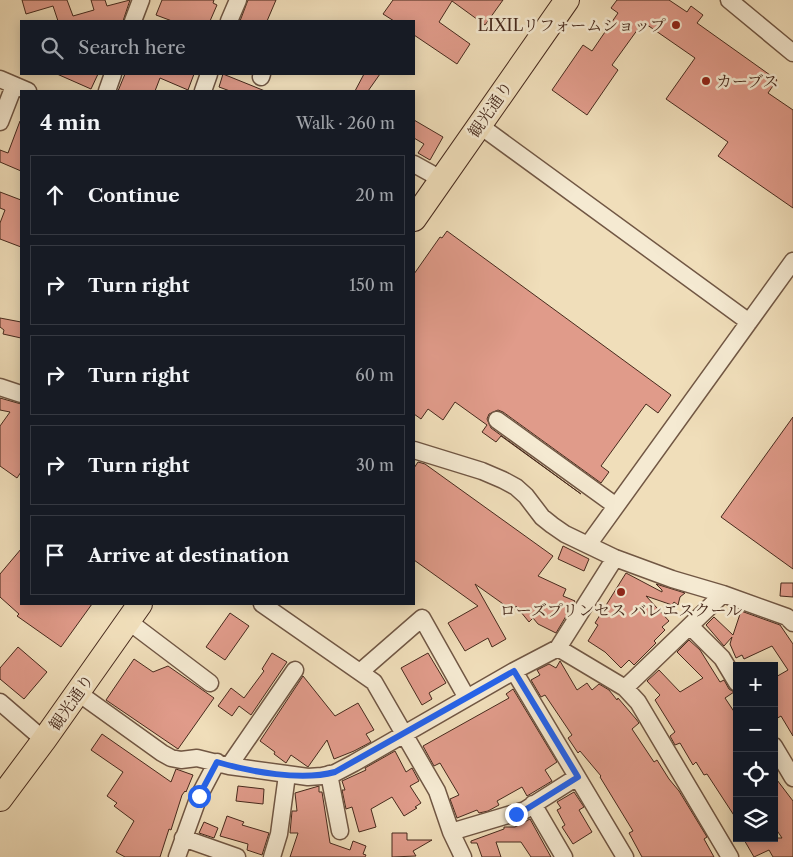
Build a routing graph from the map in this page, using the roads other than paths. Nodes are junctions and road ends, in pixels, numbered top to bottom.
1 (141, 0) edge
2 (238, 0) edge
3 (567, 0) edge
4 (729, 0) edge
5 (133, 20) edge
6 (229, 20) edge
7 (793, 53) edge
8 (113, 75) edge
9 (210, 75) edge
10 (14, 86) edge
11 (107, 90) edge
12 (203, 90) edge
13 (0, 122) edge
14 (479, 125) junction
15 (415, 165) edge
16 (441, 179) junction
17 (415, 218) edge
18 (793, 261) edge
19 (749, 322) junction
20 (0, 387) edge
21 (20, 394) edge
22 (497, 420) dead end
23 (415, 450) edge
24 (616, 506) junction
25 (588, 545) junction
26 (615, 558) junction
27 (723, 594) junction
28 (263, 605) edge
29 (134, 612) edge
30 (793, 623) edge
31 (690, 626) junction
32 (558, 648) junction
33 (295, 670) dead end
34 (514, 671) junction
35 (360, 672) junction
36 (733, 676) edge
37 (210, 682) dead end
38 (625, 688) junction
39 (76, 692) junction
40 (467, 698) junction
41 (0, 702) edge
42 (404, 734) junction
43 (44, 740) junction
44 (778, 752) edge
45 (223, 764) junction
46 (329, 774) junction
47 (287, 775) junction
48 (578, 777) junction
49 (793, 778) edge
50 (0, 799) edge
51 (534, 804) junction
52 (340, 831) dead end
53 (451, 832) junction
54 (183, 838) junction
55 (177, 857) edge
56 (237, 857) edge
57 (272, 857) edge
58 (463, 857) edge
59 (564, 857) edge
60 (625, 857) edge
61 (730, 857) edge

1 - 5 street
2 - 6 street
3 - 14 highway, 観光通り
4 - 7 street
8 - 11 street
9 - 12 street
10 - 13 street
14 - 16 highway, 観光通り
14 - 19 street
15 - 16 street
16 - 17 highway, 観光通り
18 - 19 street
19 - 24 street
20 - 21 street
22 - 24 street
23 - 25 street
24 - 25 street
25 - 26 street
26 - 27 street
26 - 32 street
27 - 30 street
27 - 31 street
28 - 35 street
29 - 37 street
29 - 39 highway, 観光通り
31 - 36 street
31 - 38 street
32 - 34 street
32 - 38 street
33 - 45 street
34 - 40 street
34 - 48 street
35 - 40 street
35 - 42 street
38 - 61 street
39 - 43 highway, 観光通り
39 - 45 street
40 - 42 street
41 - 43 street
42 - 46 street
42 - 53 street
43 - 50 highway, 観光通り
44 - 49 street
45 - 47 street
45 - 54 street
46 - 47 street
46 - 52 street
47 - 57 street
48 - 51 street
48 - 60 street
51 - 53 street
51 - 59 street
53 - 58 street
54 - 55 street
54 - 56 street

